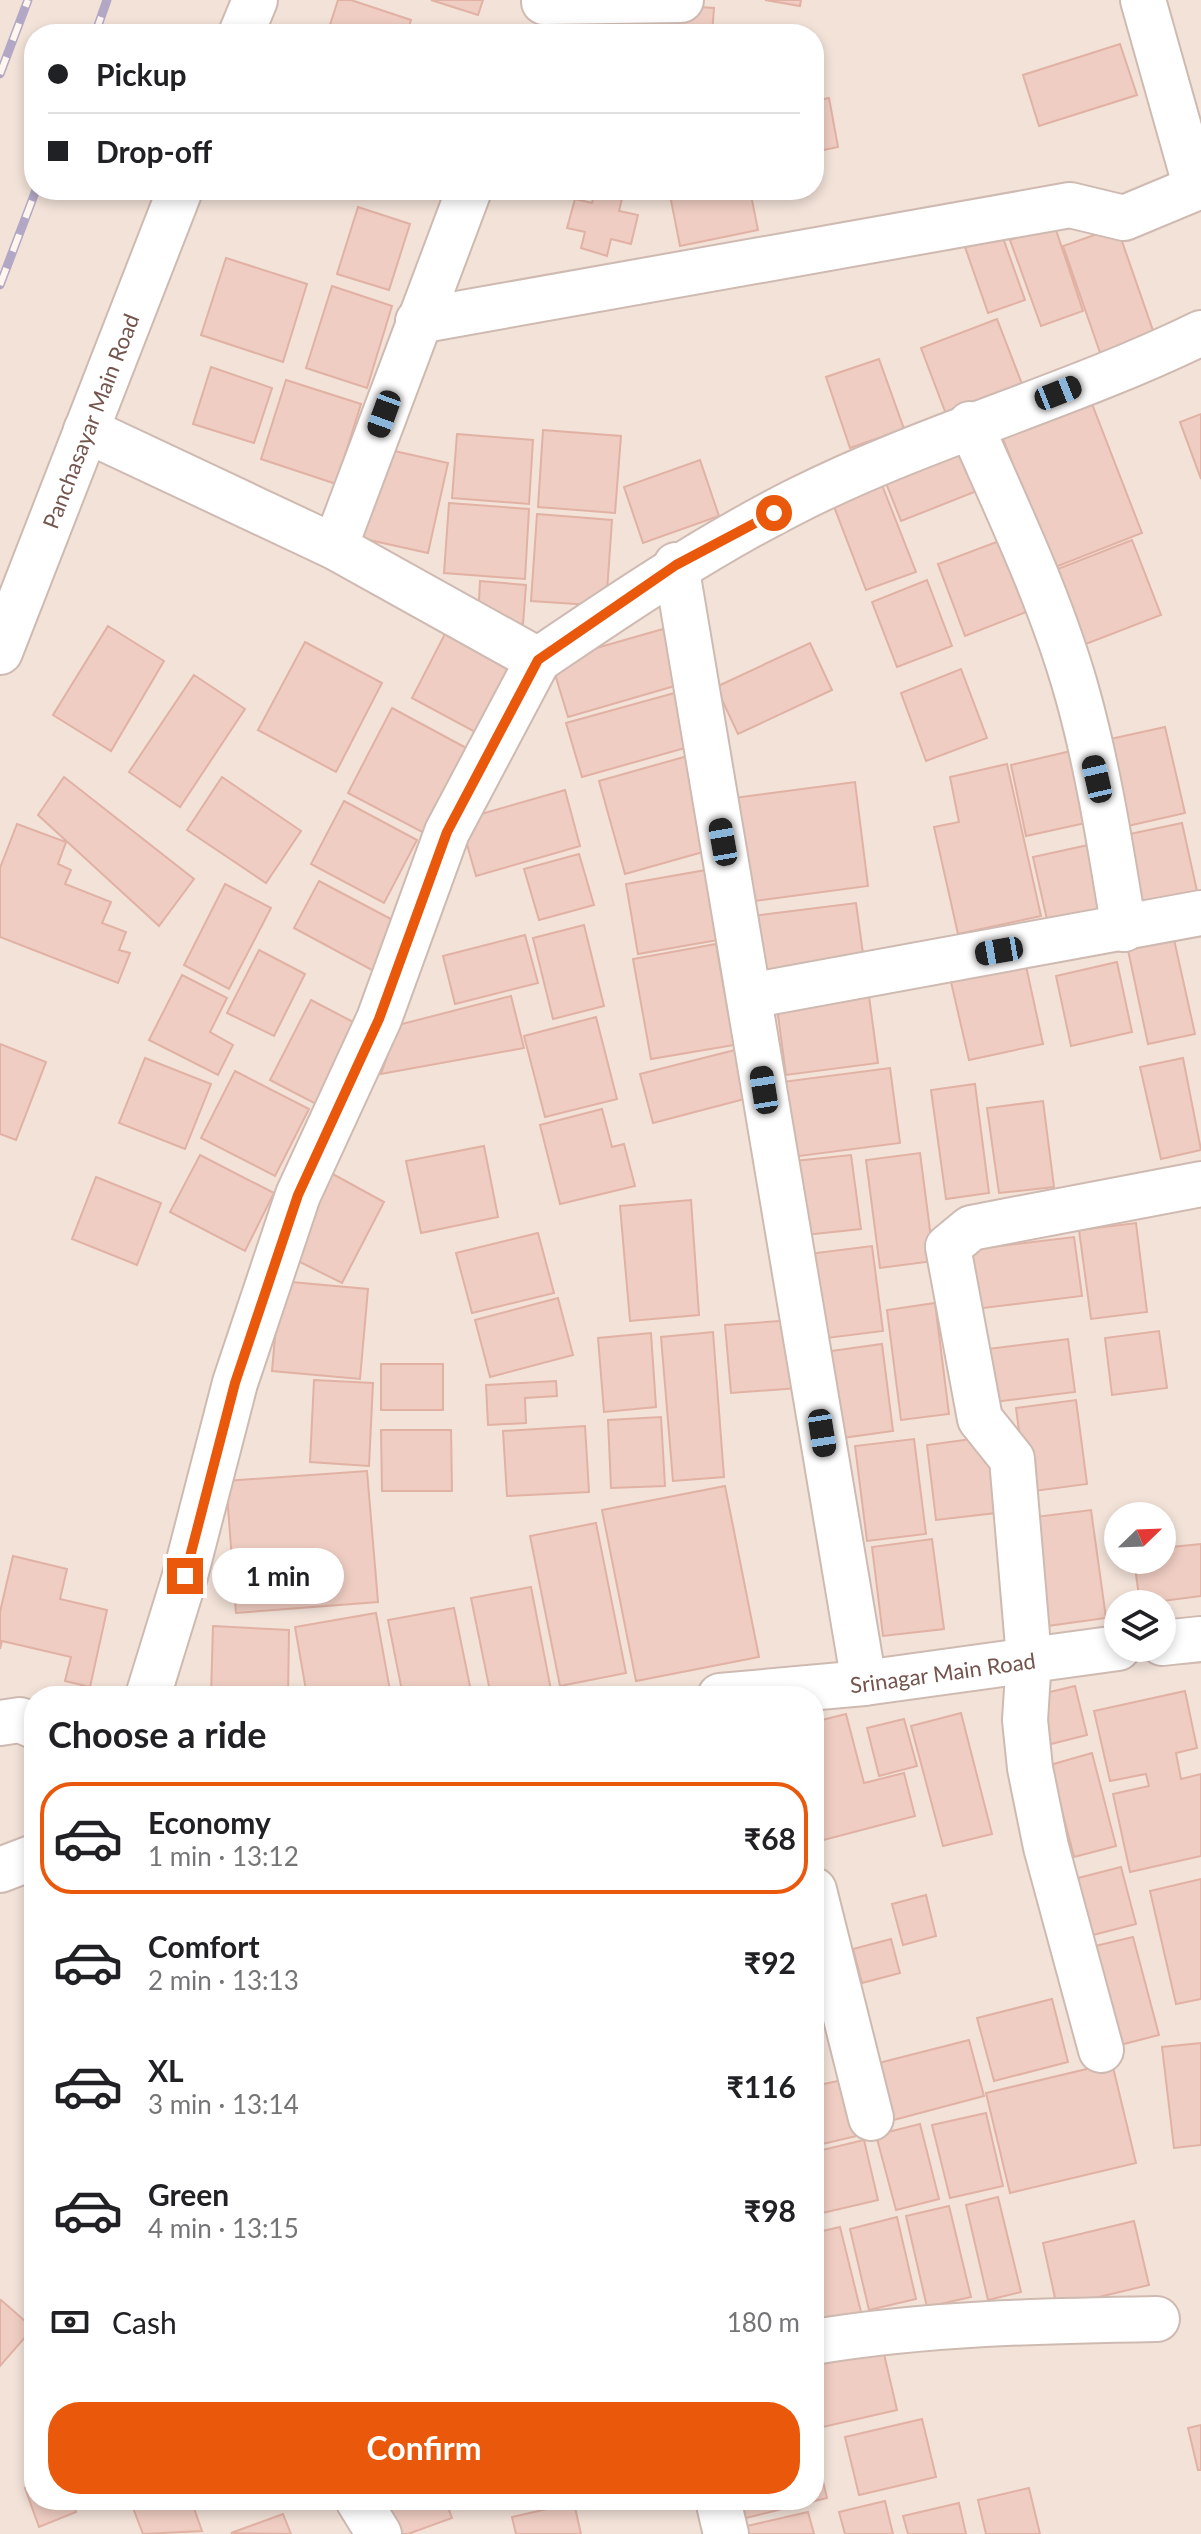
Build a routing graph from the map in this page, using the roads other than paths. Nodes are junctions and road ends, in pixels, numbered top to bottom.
1 (255, 0) edge
2 (681, 0) edge
3 (1143, 0) edge
4 (540, 12) edge
5 (245, 24) edge
6 (1198, 187) edge
7 (176, 200) edge
8 (465, 200) edge
9 (418, 321) junction
10 (1201, 333) edge
11 (970, 424) junction
12 (86, 430) junction
13 (335, 547) junction
14 (676, 565) junction
15 (0, 652) edge
16 (538, 660) junction
17 (1201, 913) edge
18 (1124, 929) junction
19 (749, 996) junction
20 (1201, 1184) edge
21 (1201, 1639) edge
22 (1176, 1642) edge
23 (1104, 1650) edge
24 (1029, 1658) junction
25 (864, 1683) junction
26 (151, 1686) edge
27 (824, 1687) edge
28 (24, 1722) edge
29 (0, 1723) edge
30 (24, 1861) edge
31 (0, 1870) edge
32 (824, 1930) edge
33 (1101, 2050) dead end
34 (871, 2118) dead end
35 (1157, 2319) dead end
36 (824, 2340) edge
37 (364, 2510) edge
38 (720, 2510) edge
39 (379, 2534) edge
40 (726, 2534) edge

1 - 5 street
2 - 4 street
3 - 6 street
6 - 9 street
7 - 12 street, Panchasayar Main Road
8 - 9 street
9 - 13 street
10 - 11 street
11 - 14 street
11 - 18 street
12 - 13 street
12 - 15 street, Panchasayar Main Road
13 - 16 street
14 - 16 street
14 - 19 street
16 - 26 street
17 - 18 street
18 - 19 street
19 - 25 street
20 - 24 street
21 - 22 street
23 - 24 street, Srinagar Main Road
24 - 25 street, Srinagar Main Road
24 - 33 street
25 - 27 street, Srinagar Main Road
28 - 29 street
30 - 31 street
32 - 34 street
35 - 36 street
37 - 39 street
38 - 40 street

